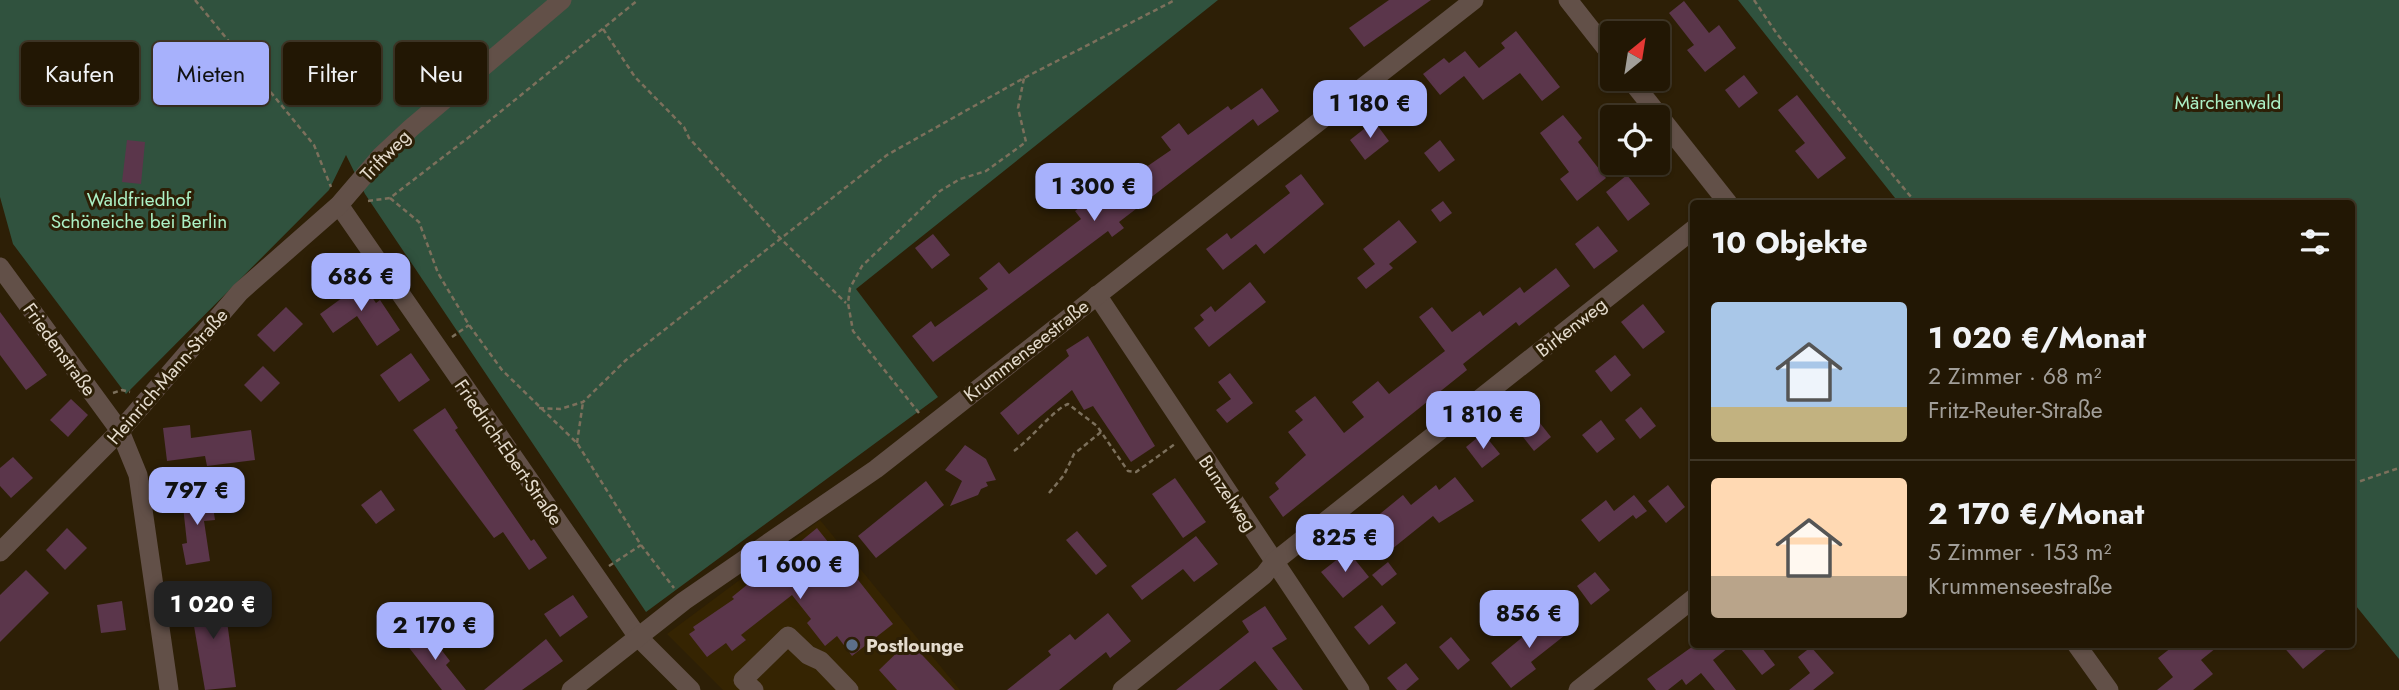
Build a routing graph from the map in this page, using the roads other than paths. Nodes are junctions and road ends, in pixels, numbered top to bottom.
1 (562, 0) edge
2 (1474, 0) edge
3 (1568, 0) edge
4 (1600, 41) edge
5 (1639, 91) edge
6 (1725, 200) edge
7 (339, 205) junction
8 (1690, 232) edge
9 (0, 267) edge
10 (1097, 295) junction
11 (120, 431) junction
12 (0, 552) edge
13 (1274, 562) junction
14 (1690, 601) edge
15 (638, 637) junction
16 (2086, 648) edge
17 (169, 690) edge
18 (571, 690) edge
19 (691, 690) edge
20 (754, 690) edge
21 (849, 690) edge
22 (1122, 690) edge
23 (1360, 690) edge
24 (1578, 690) edge
25 (2109, 690) edge

1 - 7 street, Triftweg
2 - 10 street, Krummenseestraße
3 - 4 street
5 - 6 street
7 - 11 street, Heinrich-Mann-Straße
7 - 15 street, Friedrich-Ebert-Straße
8 - 13 street, Birkenweg
9 - 11 street, Friedenstraße
10 - 13 street, Bunzelweg
10 - 15 street, Krummenseestraße
11 - 12 street, Heinrich-Mann-Straße
11 - 17 street, Friedenstraße
13 - 22 street, Birkenweg
13 - 23 street, Bunzelweg
14 - 24 street
15 - 18 street, Krummenseestraße
15 - 19 street, Friedrich-Ebert-Straße
16 - 25 street
20 - 21 street

